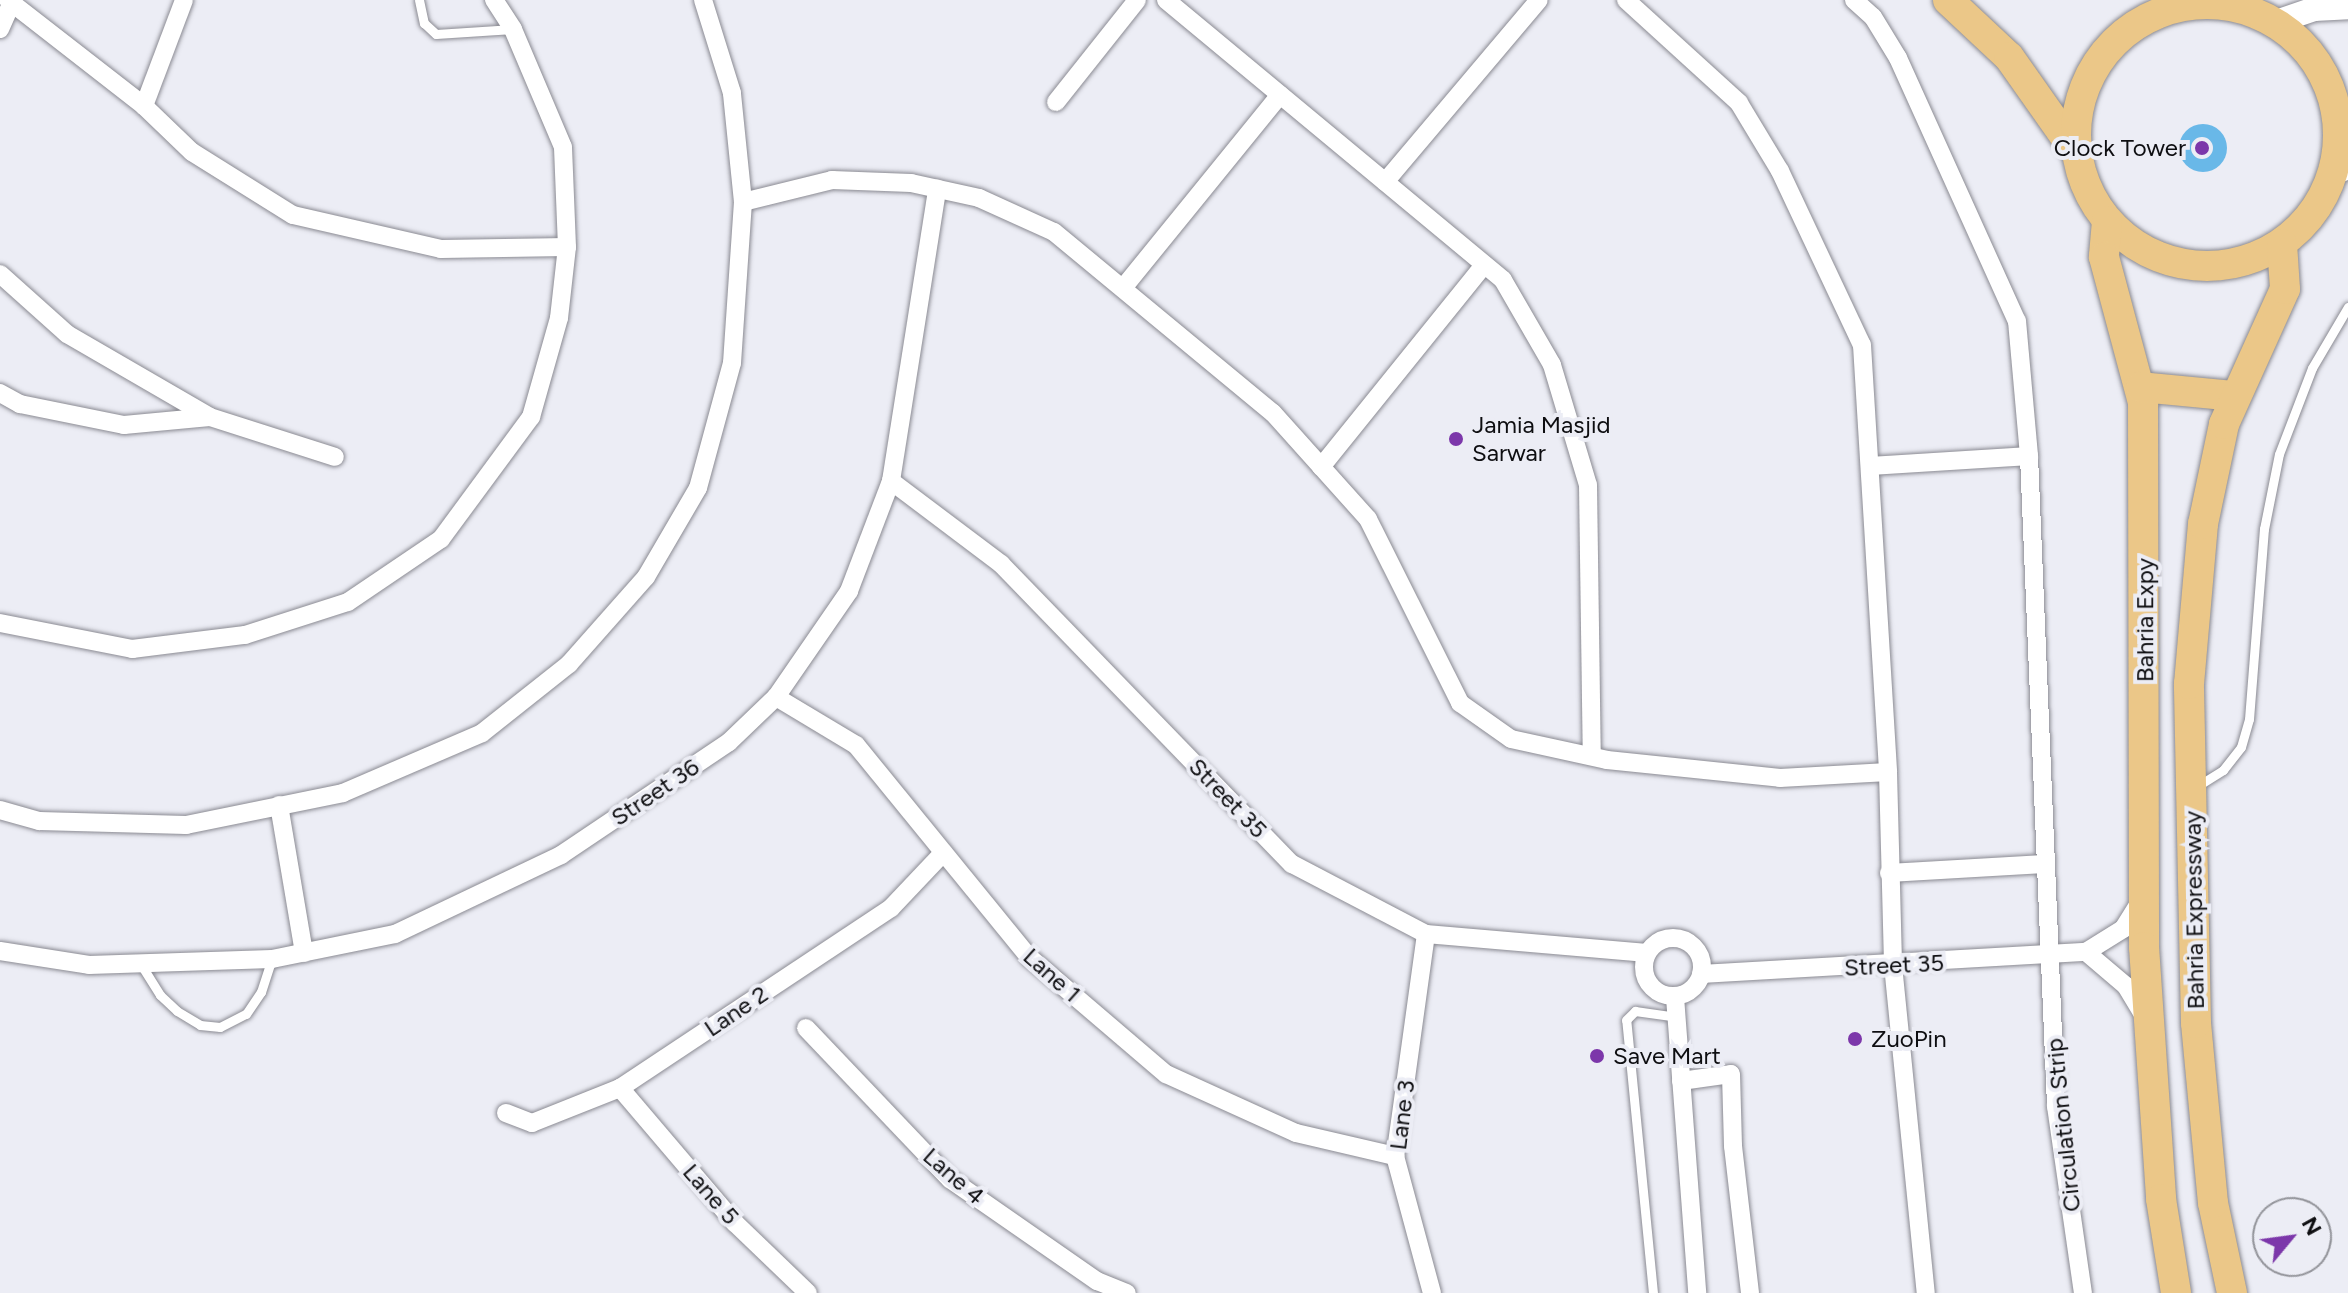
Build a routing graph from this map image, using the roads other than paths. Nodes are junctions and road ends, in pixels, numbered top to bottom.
1 (184, 0) edge
2 (419, 0) edge
3 (494, 0) edge
4 (703, 0) edge
5 (1137, 0) edge
6 (1166, 0) edge
7 (1539, 0) edge
8 (1626, 0) edge
9 (1854, 0) edge
10 (10, 1) edge
11 (2204, 1) edge
12 (1967, 6) edge
13 (2348, 7) edge
14 (2276, 22) junction
15 (0, 29) edge
16 (513, 29) junction
17 (1280, 95) junction
18 (1056, 102) dead end
19 (144, 106) junction
20 (2076, 152) junction
21 (2341, 170) edge
22 (1385, 182) junction
23 (937, 189) junction
24 (743, 202) junction
25 (2107, 221) junction
26 (2282, 244) junction
27 (567, 247) junction
28 (1484, 265) junction
29 (0, 274) edge
30 (1123, 288) junction
31 (2348, 307) edge
32 (2141, 387) junction
33 (0, 393) edge
34 (2234, 396) junction
35 (210, 417) junction
36 (2029, 456) junction
37 (335, 457) dead end
38 (1871, 466) junction
39 (1321, 467) junction
40 (891, 481) junction
41 (0, 623) edge
42 (776, 697) junction
43 (1592, 756) junction
44 (1888, 772) junction
45 (2191, 790) junction
46 (279, 805) junction
47 (0, 810) edge
48 (943, 853) junction
49 (2044, 864) junction
50 (1889, 873) junction
51 (2144, 895) junction
52 (1426, 934) junction
53 (2086, 952) junction
54 (304, 953) junction
55 (1647, 953) junction
56 (3, 956) edge
57 (2049, 957) junction
58 (272, 959) junction
59 (140, 963) junction
60 (1893, 965) junction
61 (1701, 974) junction
62 (1675, 997) junction
63 (1677, 1017) junction
64 (2148, 1024) junction
65 (806, 1028) dead end
66 (1681, 1081) junction
67 (620, 1088) junction
68 (506, 1113) dead end
69 (1395, 1156) junction
70 (808, 1293) edge
71 (1127, 1293) edge
72 (1432, 1293) edge
73 (1653, 1293) edge
74 (1697, 1293) edge
75 (1750, 1293) edge
76 (1926, 1293) edge
77 (2083, 1293) edge
78 (2176, 1293) edge
79 (2232, 1293) edge

1 - 19 street
2 - 16 lane
3 - 16 street
4 - 24 street
5 - 18 street
6 - 17 street
7 - 22 street
8 - 38 street
9 - 36 street, Circulation Strip
10 - 15 street
10 - 19 street
11 - 14 main road
11 - 20 main road
12 - 20 main road
13 - 14 street
14 - 21 main road
16 - 27 street
17 - 22 street
17 - 30 street
19 - 27 street
20 - 25 main road
21 - 26 main road
22 - 28 street
23 - 24 street
23 - 30 street
23 - 40 street, Street 36
24 - 46 street
25 - 26 main road
25 - 32 main road, Bahria Expy
26 - 34 main road
27 - 41 street
28 - 39 street
28 - 43 street
29 - 35 street
30 - 39 street
31 - 45 lane
32 - 34 main road
32 - 51 main road, Bahria Expy
33 - 35 street
34 - 45 main road, Bahria Expressway
35 - 37 street
36 - 38 street
36 - 49 street, Circulation Strip
38 - 44 street
39 - 43 street
40 - 42 street, Street 36
40 - 52 street, Street 35
42 - 48 street, Lane 1
42 - 54 street, Street 36
43 - 44 street
44 - 50 street
45 - 79 main road, Bahria Expressway
46 - 47 street
46 - 54 street
48 - 67 street, Lane 2
48 - 69 street, Lane 1
49 - 50 street
49 - 57 street, Circulation Strip
50 - 60 street
51 - 53 street
51 - 64 main road, Bahria Expy
52 - 55 street, Street 35
52 - 69 street, Lane 3
53 - 57 street, Street 35
53 - 64 street
54 - 58 street, Street 36
55 - 61 street
55 - 62 street
56 - 59 street, Street 36
57 - 60 street, Street 35
57 - 77 street, Circulation Strip
58 - 59 street, Street 36
58 - 59 lane
60 - 61 street, Street 35
60 - 76 street
61 - 62 street
62 - 63 street
63 - 66 street
63 - 73 lane
64 - 78 main road
65 - 71 street, Lane 4
66 - 74 street
66 - 75 street
67 - 68 street, Lane 2
67 - 70 street, Lane 5
69 - 72 street, Lane 3

